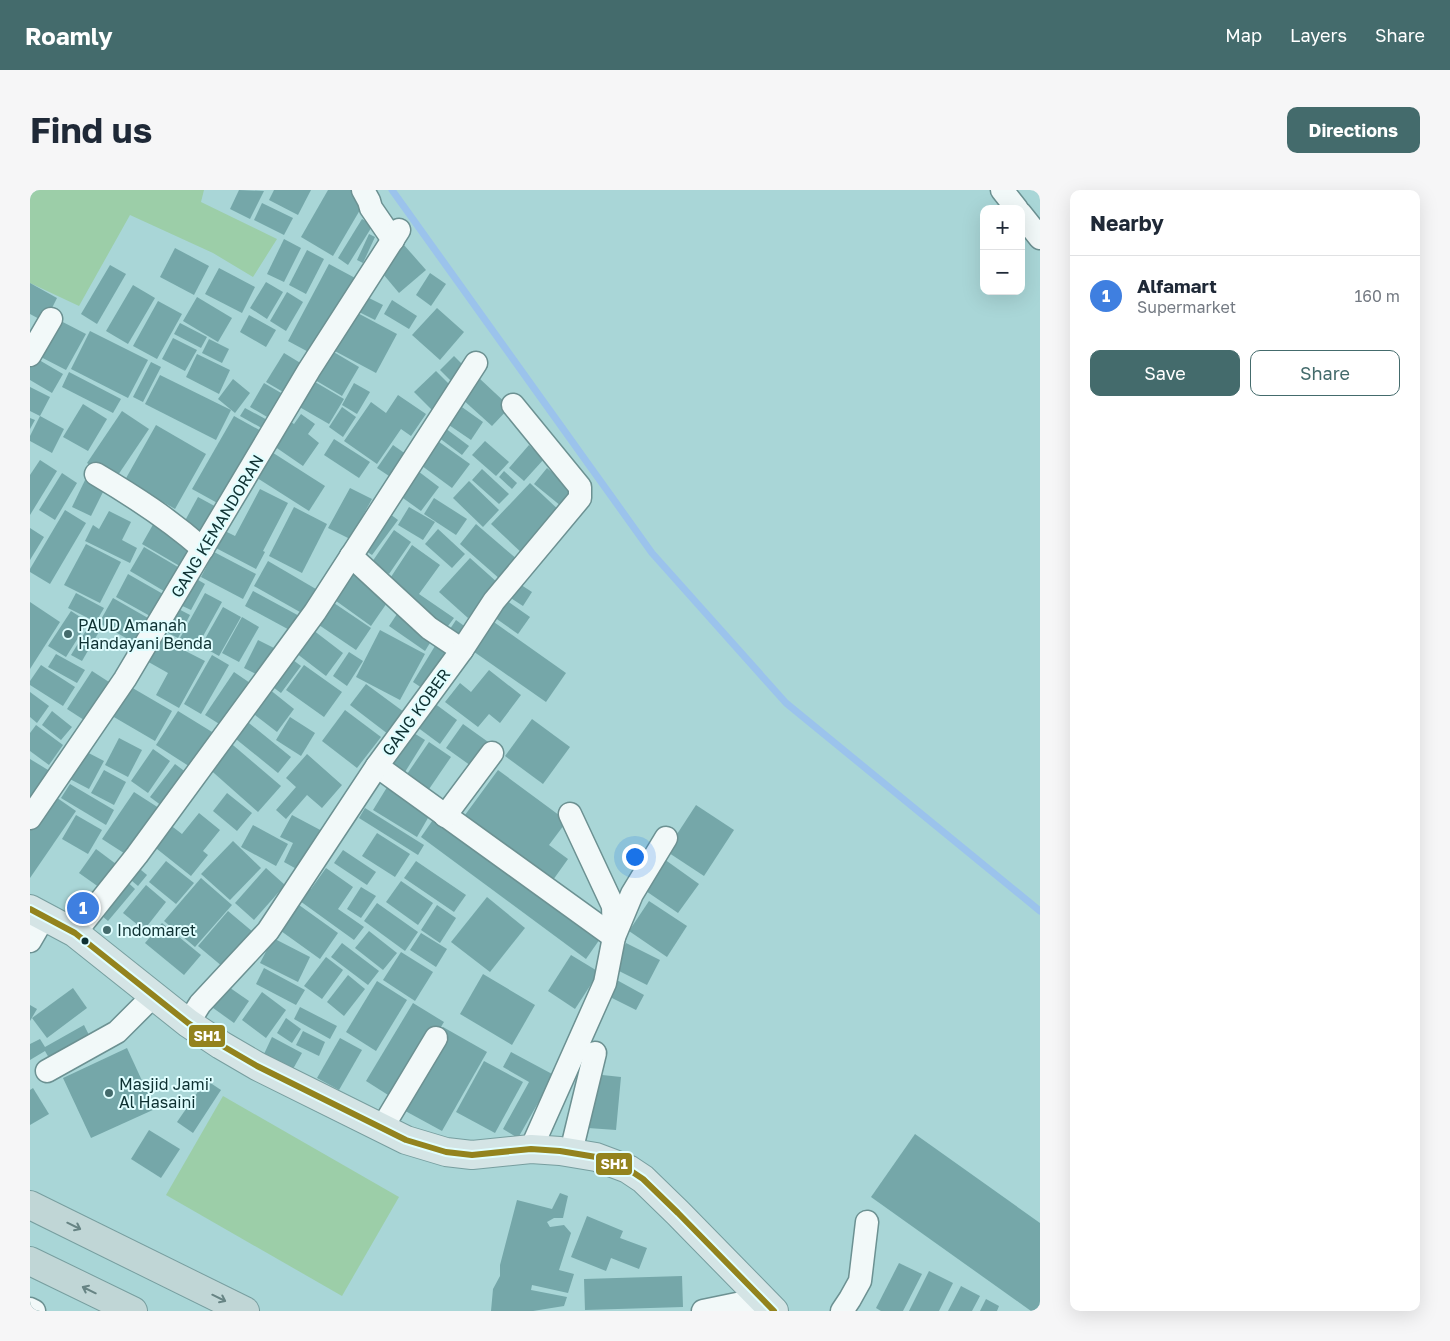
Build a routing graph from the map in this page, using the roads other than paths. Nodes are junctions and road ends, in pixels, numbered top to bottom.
1 (363, 190) edge
2 (1002, 190) edge
3 (1014, 205) edge
4 (1025, 219) edge
5 (1040, 238) edge
6 (51, 319) dead end
7 (30, 355) edge
8 (476, 363) dead end
9 (513, 405) dead end
10 (96, 474) dead end
11 (203, 549) junction
12 (351, 556) junction
13 (462, 650) junction
14 (492, 753) dead end
15 (377, 766) junction
16 (570, 814) dead end
17 (445, 816) junction
18 (30, 818) edge
19 (666, 838) dead end
20 (37, 913) edge
21 (75, 933) junction
22 (614, 937) junction
23 (30, 941) edge
24 (153, 996) junction
25 (188, 1023) junction
26 (436, 1038) dead end
27 (595, 1053) dead end
28 (47, 1071) dead end
29 (382, 1128) junction
30 (531, 1149) junction
31 (571, 1152) junction
32 (30, 1205) edge
33 (867, 1222) dead end
34 (30, 1261) edge
35 (768, 1305) edge
36 (30, 1309) edge
37 (34, 1311) edge
38 (133, 1311) edge
39 (245, 1311) edge
40 (703, 1311) edge
41 (842, 1311) edge

1 - 11 street, GANG KEMANDORAN
2 - 3 street
4 - 5 street
6 - 7 street
8 - 12 street
9 - 13 street, GANG KOBER
10 - 11 street
11 - 18 street, GANG KEMANDORAN
12 - 13 street
12 - 21 street
13 - 15 street, GANG KOBER
14 - 17 street
15 - 17 street
15 - 25 street, GANG KOBER
16 - 22 street
17 - 22 street
19 - 22 street
20 - 21 main road
20 - 23 street
21 - 24 main road
22 - 30 street
24 - 25 main road
24 - 28 street
25 - 29 main road
26 - 29 street
27 - 31 street
29 - 30 main road
30 - 31 main road
31 - 35 main road
32 -> 39 highway
33 - 41 street
38 -> 34 highway
35 - 40 street
36 - 37 street

